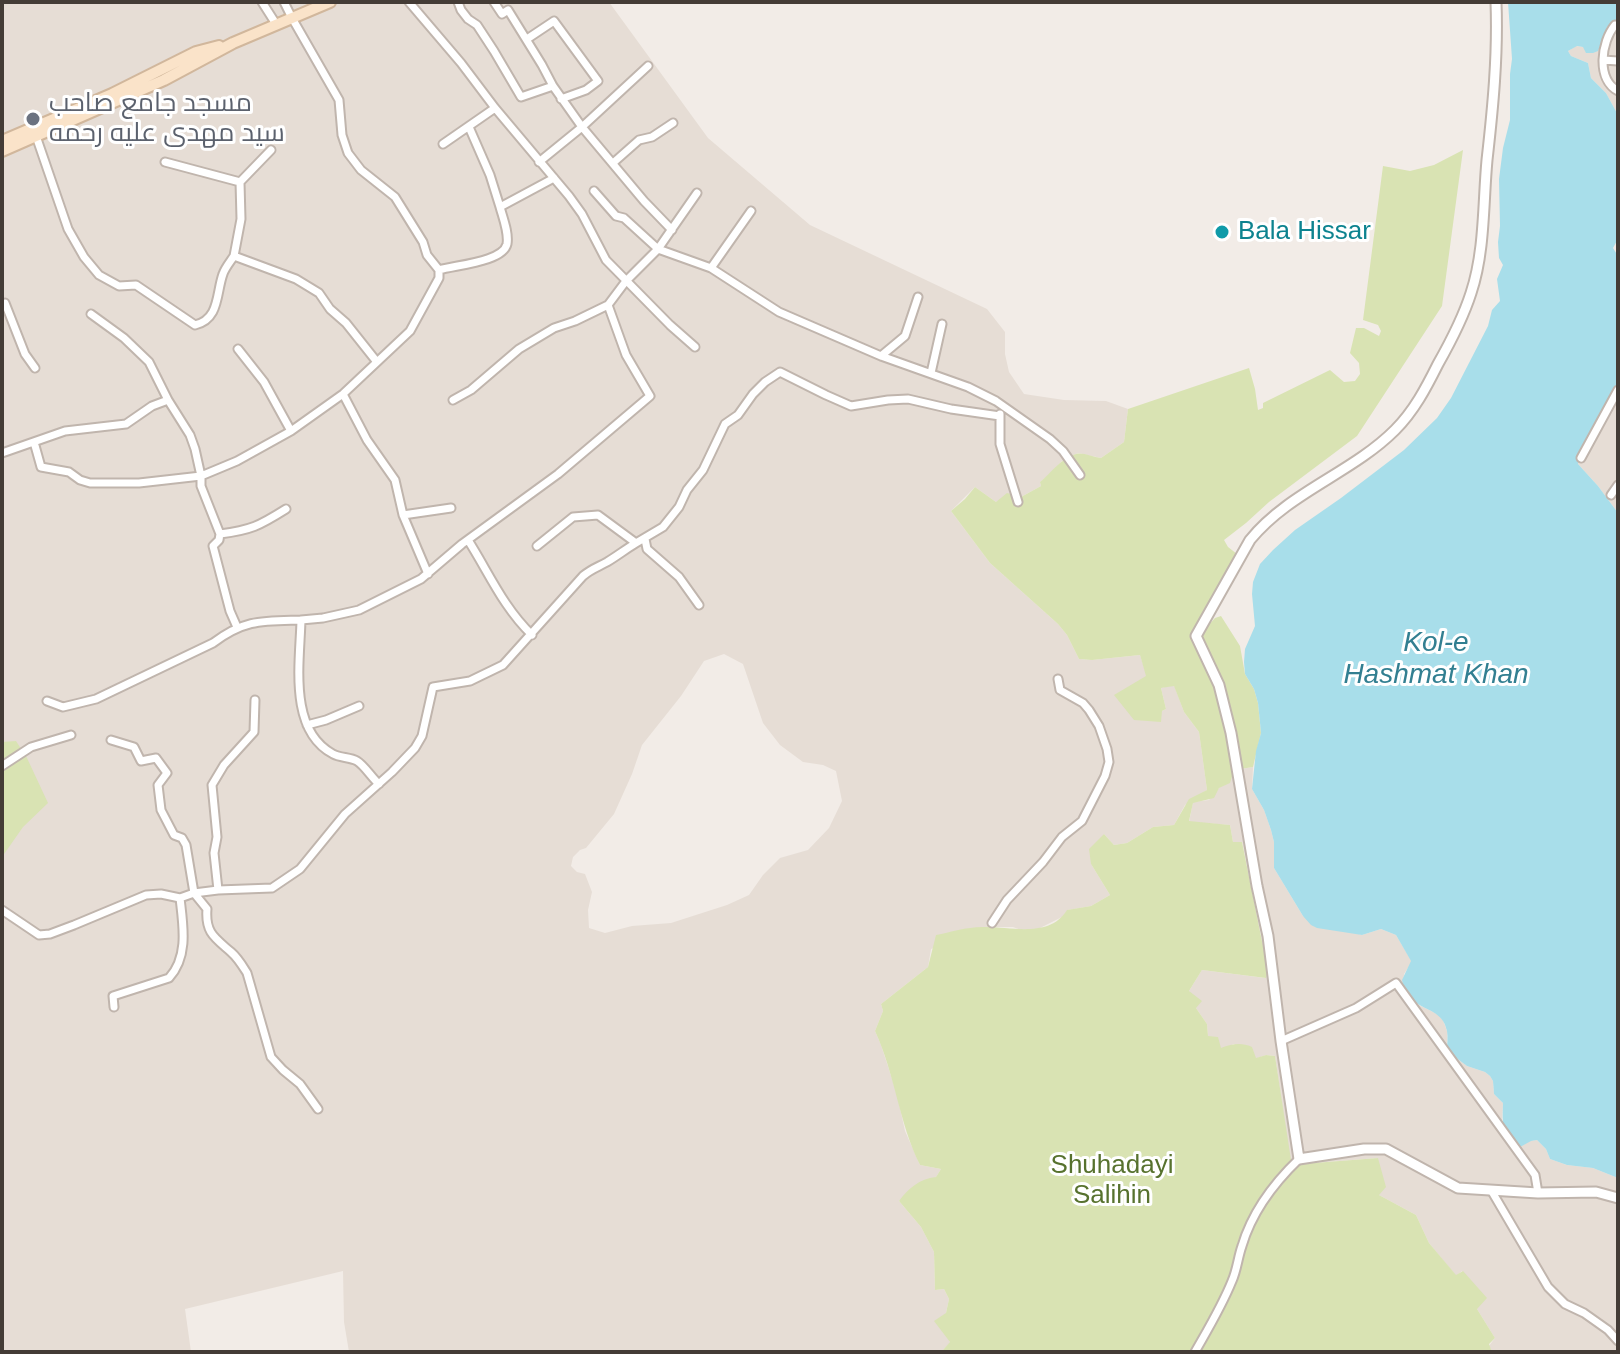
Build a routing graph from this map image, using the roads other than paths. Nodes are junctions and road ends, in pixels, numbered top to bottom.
1 (262, 2) edge
2 (284, 2) edge
3 (330, 2) edge
4 (409, 2) edge
5 (458, 2) edge
6 (494, 2) edge
7 (1496, 2) edge
8 (292, 18) junction
9 (276, 24) junction
10 (1618, 25) edge
11 (527, 39) junction
12 (233, 43) junction
13 (1603, 60) junction
14 (1618, 61) edge
15 (648, 66) dead end
16 (553, 86) junction
17 (1618, 91) edge
18 (561, 99) junction
19 (495, 108) junction
20 (673, 123) dead end
21 (469, 127) junction
22 (582, 127) junction
23 (36, 136) junction
24 (2, 141) edge
25 (443, 144) dead end
26 (271, 150) dead end
27 (2, 151) edge
28 (165, 162) dead end
29 (539, 162) junction
30 (613, 163) junction
31 (554, 178) junction
32 (240, 182) junction
33 (594, 191) dead end
34 (697, 193) dead end
35 (500, 207) junction
36 (751, 211) dead end
37 (672, 230) junction
38 (658, 249) junction
39 (234, 256) junction
40 (711, 268) junction
41 (439, 270) junction
42 (626, 281) junction
43 (918, 297) dead end
44 (5, 303) dead end
45 (608, 305) junction
46 (91, 314) dead end
47 (942, 324) dead end
48 (695, 347) dead end
49 (238, 349) dead end
50 (881, 356) junction
51 (377, 362) junction
52 (35, 368) dead end
53 (931, 373) junction
54 (1618, 390) edge
55 (343, 394) junction
56 (168, 400) junction
57 (453, 400) dead end
58 (999, 403) junction
59 (1000, 416) junction
60 (291, 431) junction
61 (34, 442) junction
62 (2, 453) edge
63 (1581, 458) dead end
64 (1080, 475) dead end
65 (201, 476) junction
66 (1618, 485) edge
67 (1611, 495) dead end
68 (1018, 502) dead end
69 (451, 508) dead end
70 (286, 509) dead end
71 (403, 515) junction
72 (220, 534) junction
73 (468, 540) junction
74 (640, 541) junction
75 (537, 546) dead end
76 (428, 574) junction
77 (699, 605) dead end
78 (301, 620) junction
79 (237, 627) junction
80 (532, 635) junction
81 (1058, 679) dead end
82 (255, 700) dead end
83 (47, 701) dead end
84 (359, 706) dead end
85 (307, 725) junction
86 (71, 735) dead end
87 (111, 740) dead end
88 (2, 766) edge
89 (379, 784) junction
90 (218, 890) junction
91 (194, 893) junction
92 (180, 898) junction
93 (2, 910) edge
94 (992, 923) dead end
95 (114, 1007) dead end
96 (1281, 1041) junction
97 (318, 1109) dead end
98 (1299, 1159) junction
99 (1491, 1190) junction
100 (1538, 1193) junction
101 (1618, 1198) edge
102 (1618, 1341) edge
103 (1195, 1352) edge

1 - 9 street
2 - 8 street
3 - 8 main road
4 - 19 street
5 - 16 street
6 - 11 street
7 - 96 street
8 - 9 main road
8 - 41 street
9 - 12 main road
10 - 13 street
11 - 16 street
11 - 18 street
12 - 23 main road
12 - 24 main road
13 - 14 street
13 - 17 street
15 - 22 street
16 - 18 street
18 - 22 street
19 - 21 street
19 - 29 street
20 - 30 street
21 - 25 street
21 - 35 street
22 - 29 street
22 - 30 street
23 - 27 main road
23 - 39 street
26 - 32 street
28 - 32 street
29 - 31 street
30 - 37 street
31 - 35 street
31 - 42 street
32 - 39 street
33 - 38 street
34 - 37 street
35 - 41 street
36 - 40 street
37 - 38 street
38 - 40 street
38 - 42 street
39 - 51 street
40 - 50 street
41 - 51 street
42 - 45 street
42 - 48 street
43 - 50 street
44 - 52 street
45 - 57 street
45 - 73 street
46 - 56 street
47 - 53 street
49 - 60 street
50 - 53 street
51 - 55 street
53 - 58 street
54 - 63 street
55 - 60 street
55 - 71 street
56 - 61 street
56 - 65 street
58 - 59 street
58 - 64 street
59 - 68 street
59 - 74 street
60 - 65 street
61 - 62 street
61 - 65 street
65 - 72 street
66 - 67 street
69 - 71 street
70 - 72 street
71 - 76 street
72 - 79 street
73 - 76 street
73 - 80 street
74 - 75 street
74 - 77 street
74 - 80 street
76 - 78 street
78 - 79 street
78 - 85 street
79 - 83 street
80 - 89 street
81 - 94 street
82 - 90 street
84 - 85 street
85 - 89 street
86 - 88 street
87 - 91 street
89 - 90 street
90 - 91 street
91 - 92 street
91 - 97 street
92 - 93 street
92 - 95 street
96 - 98 street
96 - 100 street
98 - 99 street
98 - 103 street
99 - 100 street
99 - 102 street
100 - 101 street

